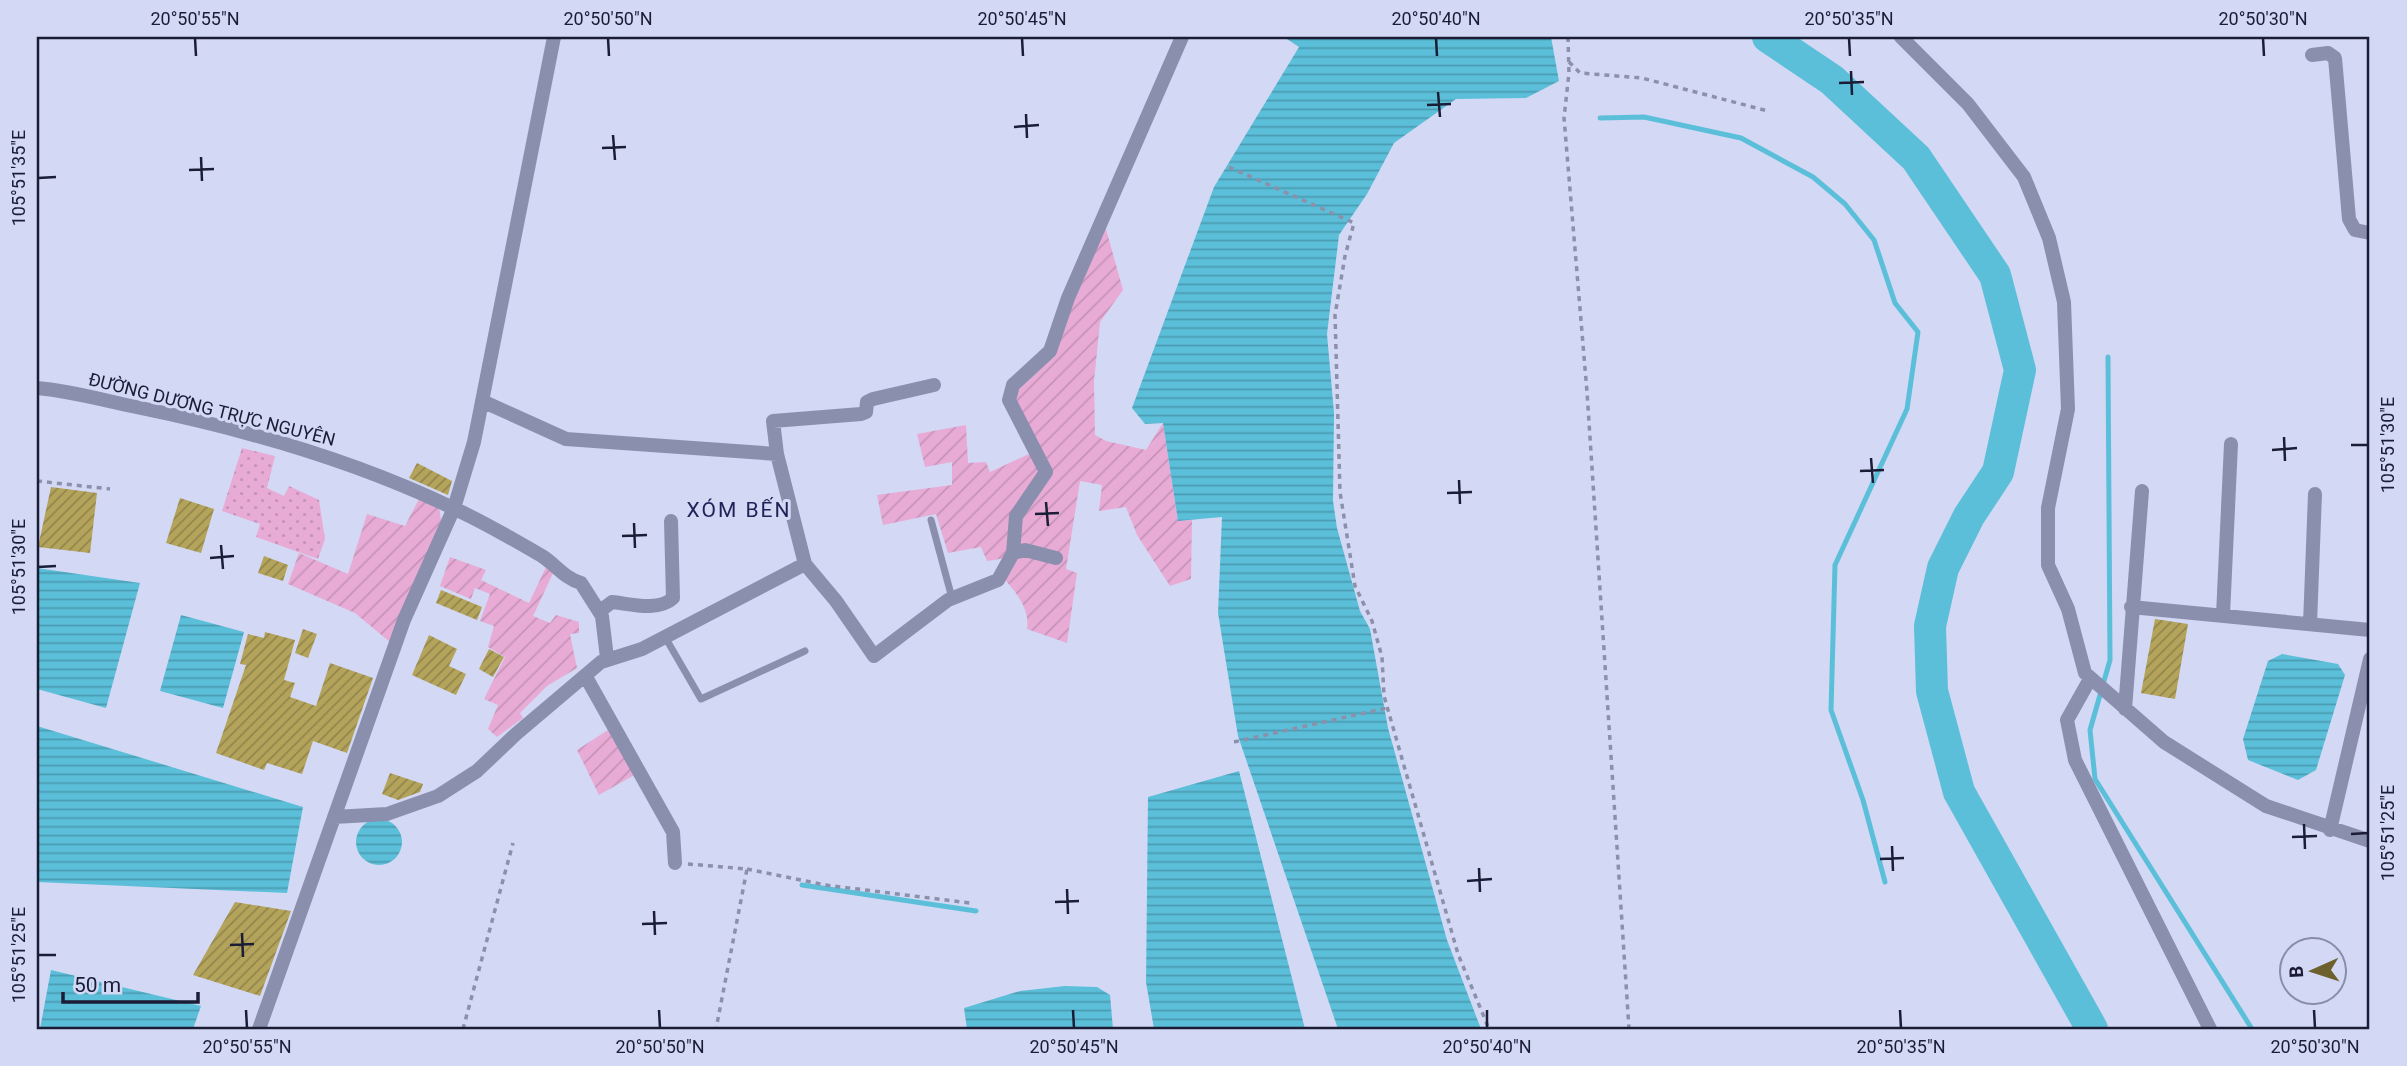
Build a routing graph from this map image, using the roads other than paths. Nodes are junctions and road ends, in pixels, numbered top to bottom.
1 (554, 37) edge
2 (1182, 37) edge
3 (1901, 37) edge
4 (2312, 55) dead end
5 (2366, 232) edge
6 (934, 385) dead end
7 (37, 388) edge
8 (482, 401) junction
9 (2231, 444) dead end
10 (777, 454) junction
11 (2142, 491) dead end
12 (2315, 495) dead end
13 (454, 508) junction
14 (932, 520) dead end
15 (671, 521) dead end
16 (1013, 553) junction
17 (1056, 558) dead end
18 (804, 564) junction
19 (952, 598) junction
20 (2131, 607) junction
21 (600, 611) junction
22 (2223, 615) junction
23 (2310, 624) junction
24 (2370, 630) edge
25 (665, 637) junction
26 (805, 651) dead end
27 (607, 658) junction
28 (2370, 659) edge
29 (586, 677) junction
30 (2091, 680) junction
31 (2125, 709) junction
32 (334, 817) junction
33 (2330, 830) junction
34 (2370, 841) edge
35 (676, 863) road end
36 (259, 1029) edge
37 (2210, 1029) edge

1 - 8 street
2 - 16 street
3 - 30 street
4 - 5 street
6 - 10 street
7 - 13 street, ĐƯỜNG DƯƠNG TRỰC NGUYÊN
8 - 10 street
8 - 13 street
9 - 22 street
10 - 18 street
11 - 20 street
12 - 23 street
13 - 21 street, ĐƯỜNG DƯƠNG TRỰC NGUYÊN
13 - 32 street
14 - 19 lane
15 - 21 street
16 - 17 street
16 - 19 street
18 - 19 street
18 - 25 street
20 - 22 street
20 - 31 street
21 - 27 street
22 - 23 street
23 - 24 street
25 - 26 lane
25 - 27 street
27 - 29 street
28 - 33 street
29 - 32 street
29 - 35 street
30 - 31 street
30 - 37 street
31 - 33 street
32 - 36 street
33 - 34 street

